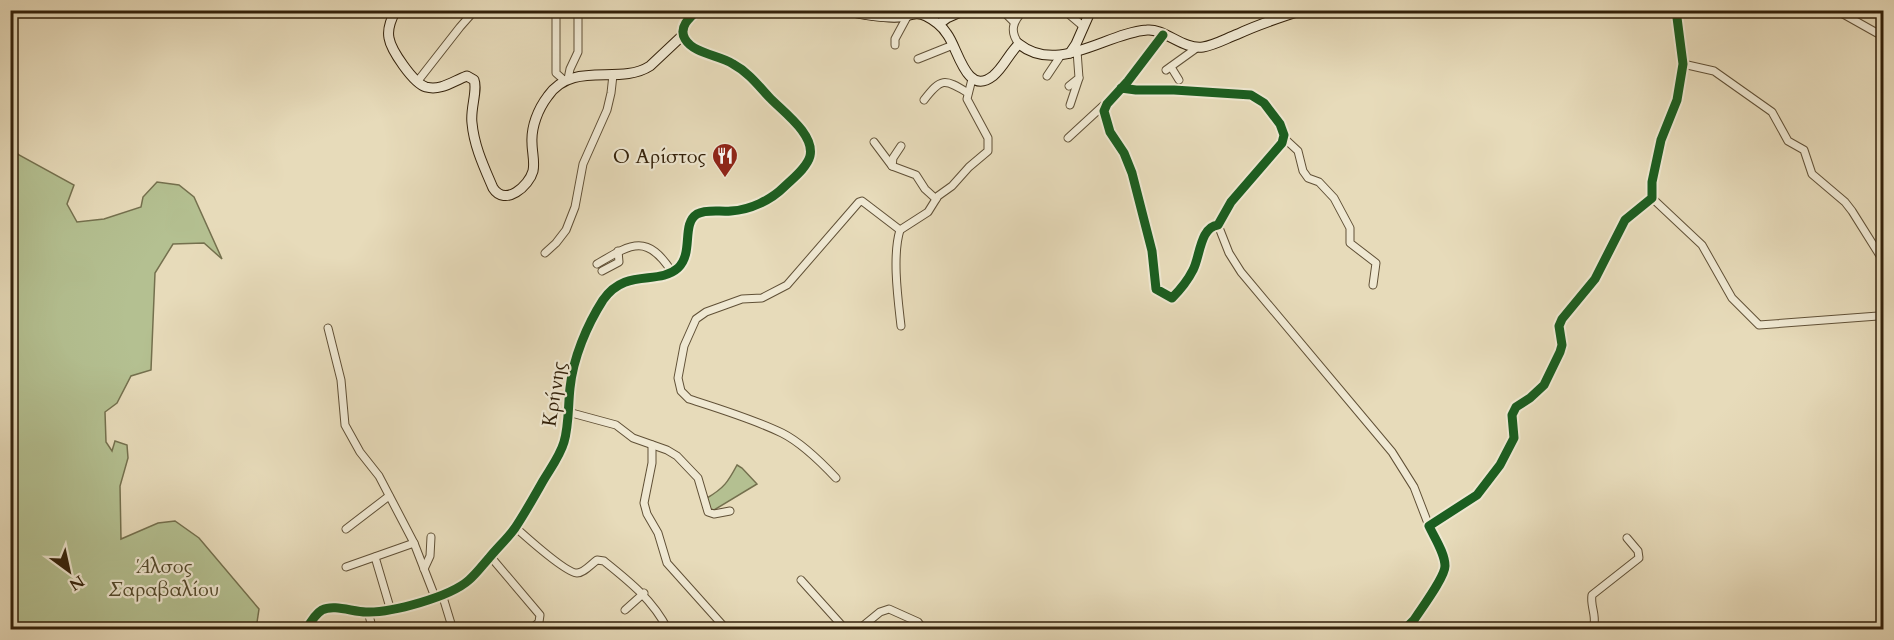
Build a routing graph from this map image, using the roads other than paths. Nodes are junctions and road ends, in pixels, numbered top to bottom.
1 (396, 10) edge
2 (475, 10) edge
3 (556, 10) edge
4 (578, 10) edge
5 (698, 10) edge
6 (843, 10) edge
7 (965, 10) edge
8 (1002, 10) edge
9 (1024, 10) edge
10 (1064, 10) edge
11 (1091, 10) edge
12 (1303, 10) edge
13 (1676, 10) edge
14 (1836, 10) edge
15 (908, 15) junction
16 (1274, 15) edge
17 (1014, 22) junction
18 (939, 24) junction
19 (1084, 27) junction
20 (683, 35) junction
21 (1163, 35) junction
22 (1884, 37) edge
23 (1020, 44) junction
24 (895, 45) dead end
25 (953, 45) junction
26 (1198, 47) junction
27 (1069, 53) junction
28 (918, 59) dead end
29 (1683, 64) junction
30 (614, 75) junction
31 (1047, 76) dead end
32 (1079, 78) junction
33 (972, 79) junction
34 (566, 80) junction
35 (1179, 80) dead end
36 (417, 82) junction
37 (1069, 86) dead end
38 (1121, 88) junction
39 (968, 93) junction
40 (924, 100) dead end
41 (1110, 100) junction
42 (1070, 105) dead end
43 (1068, 138) dead end
44 (1284, 138) junction
45 (874, 142) dead end
46 (901, 146) dead end
47 (892, 166) junction
48 (1652, 198) junction
49 (936, 199) junction
50 (1218, 225) junction
51 (900, 230) junction
52 (618, 251) junction
53 (545, 253) dead end
54 (1884, 262) edge
55 (597, 264) dead end
56 (602, 271) dead end
57 (672, 272) junction
58 (1373, 285) dead end
59 (1878, 316) dead end
60 (901, 326) dead end
61 (328, 328) dead end
62 (568, 412) junction
63 (652, 445) junction
64 (836, 478) dead end
65 (389, 496) junction
66 (730, 511) dead end
67 (1429, 526) junction
68 (515, 527) junction
69 (346, 529) dead end
70 (431, 537) dead end
71 (1628, 538) dead end
72 (414, 543) junction
73 (490, 556) junction
74 (375, 557) junction
75 (346, 567) dead end
76 (424, 569) junction
77 (801, 580) dead end
78 (644, 593) junction
79 (438, 595) junction
80 (625, 610) dead end
81 (391, 611) junction
82 (368, 612) junction
83 (306, 630) edge
84 (373, 630) edge
85 (453, 630) edge
86 (530, 630) edge
87 (669, 630) edge
88 (727, 630) edge
89 (846, 630) edge
90 (858, 630) edge
91 (924, 630) edge
92 (1400, 630) edge
93 (1588, 630) edge

1 - 36 street
2 - 36 street
3 - 34 street
4 - 34 street
5 - 20 street
6 - 15 street
7 - 18 street
8 - 17 street
9 - 17 street
10 - 19 street
11 - 19 street
12 - 16 street
13 - 29 street
14 - 22 street
15 - 18 street
15 - 24 street
16 - 26 street
17 - 23 street
18 - 25 street
19 - 27 street
20 - 30 street
20 - 57 street
21 - 26 street
21 - 27 street
21 - 38 street
23 - 27 street
23 - 33 street
25 - 28 street
25 - 33 street
26 - 35 street
27 - 31 street
27 - 32 street
29 - 48 street
29 - 54 street
30 - 34 street
30 - 53 street
32 - 37 street
32 - 42 street
33 - 39 street
34 - 36 street
38 - 41 street
38 - 44 street
39 - 40 street
39 - 49 street
41 - 43 street
41 - 50 street
44 - 50 street
44 - 58 street
45 - 47 street
46 - 47 street
47 - 49 street
48 - 59 street
48 - 67 street
49 - 51 street
50 - 67 street
51 - 60 street
51 - 64 street
52 - 55 street
52 - 56 street
52 - 57 street
57 - 62 street, Κρήνης
61 - 65 street
62 - 63 street
62 - 68 street, Κρήνης
63 - 66 street
63 - 88 street
65 - 69 street
65 - 72 street
67 - 92 street
68 - 73 street, Κρήνης
68 - 78 street
70 - 76 street
71 - 93 street
72 - 74 street
72 - 76 street
73 - 79 street, Κρήνης
73 - 86 street
74 - 75 street
74 - 81 street
76 - 79 street
77 - 89 street
78 - 80 street
78 - 87 street
79 - 81 street, Κρήνης
79 - 85 street
81 - 82 street, Κρήνης
82 - 83 street, Κρήνης
82 - 84 street
90 - 91 street

